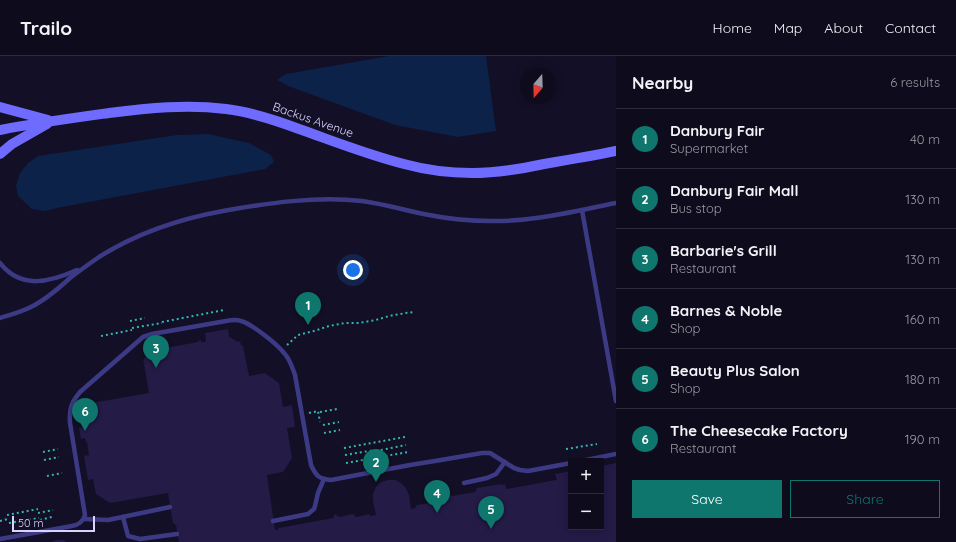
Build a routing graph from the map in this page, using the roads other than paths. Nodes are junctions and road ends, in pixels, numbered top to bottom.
1 (0, 107) edge
2 (52, 121) junction
3 (0, 130) edge
4 (616, 151) edge
5 (0, 154) edge
6 (616, 203) edge
7 (582, 210) junction
8 (0, 264) edge
9 (84, 267) junction
10 (0, 318) edge
11 (616, 401) edge
12 (616, 454) edge
13 (595, 458) edge
14 (505, 462) junction
15 (568, 464) edge
16 (324, 480) junction
17 (464, 483) dead end
18 (170, 507) dead end
19 (123, 517) junction
20 (84, 519) junction
21 (273, 521) dead end
22 (177, 534) dead end
23 (0, 539) edge

1 - 2 main road
2 - 3 main road, Backus Avenue
2 - 4 main road, Backus Avenue
2 - 5 main road
6 - 7 lane
7 - 9 lane
7 - 11 lane
8 - 9 lane
9 - 10 lane
12 - 13 lane
14 - 15 lane
14 - 16 lane
14 - 17 lane
16 - 20 lane
16 - 21 lane
18 - 19 lane
19 - 20 lane
19 - 22 lane
20 - 23 lane

